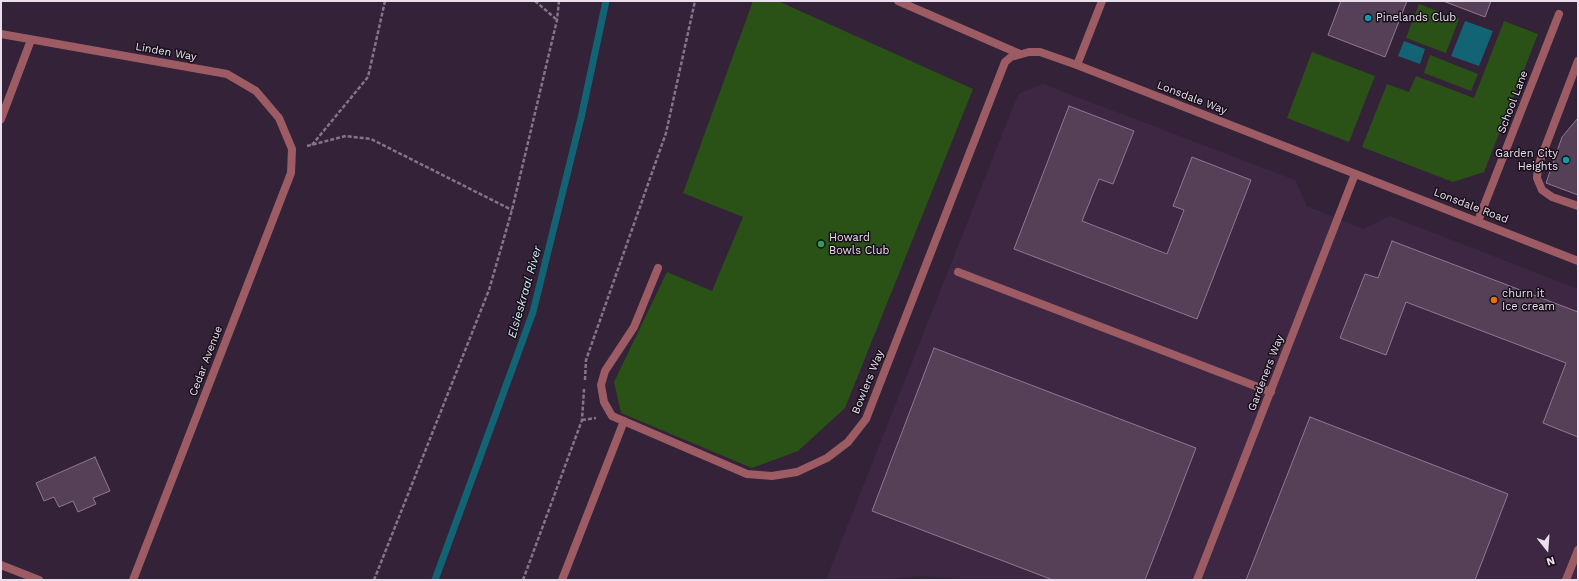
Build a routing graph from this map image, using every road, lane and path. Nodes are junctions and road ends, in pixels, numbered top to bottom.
1 (385, 1) edge
2 (535, 1) edge
3 (559, 1) edge
4 (695, 1) edge
5 (898, 1) edge
6 (1102, 1) edge
7 (1559, 14) dead end
8 (556, 20) junction
9 (1, 34) edge
10 (31, 40) junction
11 (1020, 54) junction
12 (1578, 61) edge
13 (1077, 65) junction
14 (1, 119) edge
15 (312, 146) junction
16 (292, 149) junction
17 (1355, 174) junction
18 (1578, 206) edge
19 (512, 210) junction
20 (1478, 221) junction
21 (1578, 260) edge
22 (658, 268) dead end
23 (958, 272) dead end
24 (1271, 392) junction
25 (624, 421) junction
26 (1578, 550) edge
27 (1, 565) edge
28 (39, 580) edge
29 (132, 580) edge
30 (374, 580) edge
31 (523, 580) edge
32 (562, 580) edge
33 (1197, 580) edge
34 (1566, 580) edge

1 - 15 path
2 - 8 path
3 - 8 path
4 - 31 path
5 - 11 street
6 - 13 street
7 - 20 street, School Lane
8 - 19 path
9 - 10 street, Linden Way
10 - 14 street
10 - 16 street, Linden Way
11 - 13 street, Lonsdale Way
11 - 25 street, Bowlers Way
12 - 18 street
13 - 17 street, Lonsdale Way
15 - 16 path
15 - 19 path
16 - 29 street, Cedar Avenue
17 - 20 street, Lonsdale Road
17 - 24 street, Gardeners Way
19 - 30 path
20 - 21 street, Lonsdale Road
22 - 25 street, Bowlers Way
23 - 24 street
24 - 33 street, Gardeners Way
25 - 32 street
26 - 34 street
27 - 28 street

